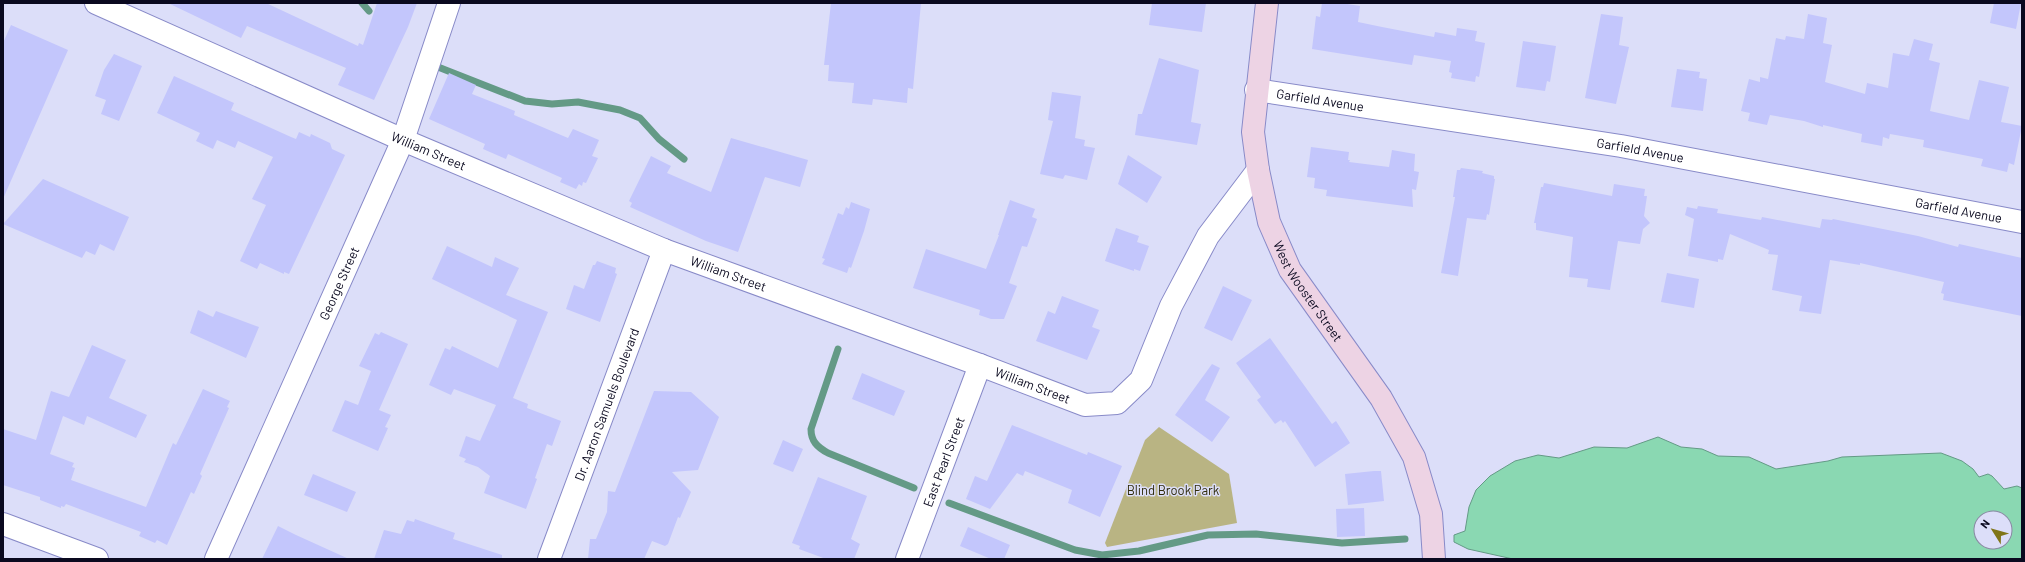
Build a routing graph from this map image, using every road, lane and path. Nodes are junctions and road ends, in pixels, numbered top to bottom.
1 (96, 3) edge
2 (449, 3) edge
3 (1267, 3) edge
4 (1256, 90) junction
5 (403, 140) junction
6 (1258, 170) junction
7 (2022, 222) edge
8 (664, 250) junction
9 (980, 365) junction
10 (3, 524) edge
11 (97, 559) edge
12 (216, 559) edge
13 (549, 559) edge
14 (907, 559) edge
15 (1434, 559) edge

1 - 5 street, William Street
2 - 5 street, George Street
3 - 4 street, West Wooster Street
4 - 6 street, West Wooster Street
4 - 7 street, Garfield Avenue
5 - 8 street, William Street
5 - 12 street, George Street
6 - 9 street, William Street
6 - 15 street, West Wooster Street
8 - 9 street, William Street
8 - 13 street, Dr. Aaron Samuels Boulevard
9 - 14 street, East Pearl Street
10 - 11 street

